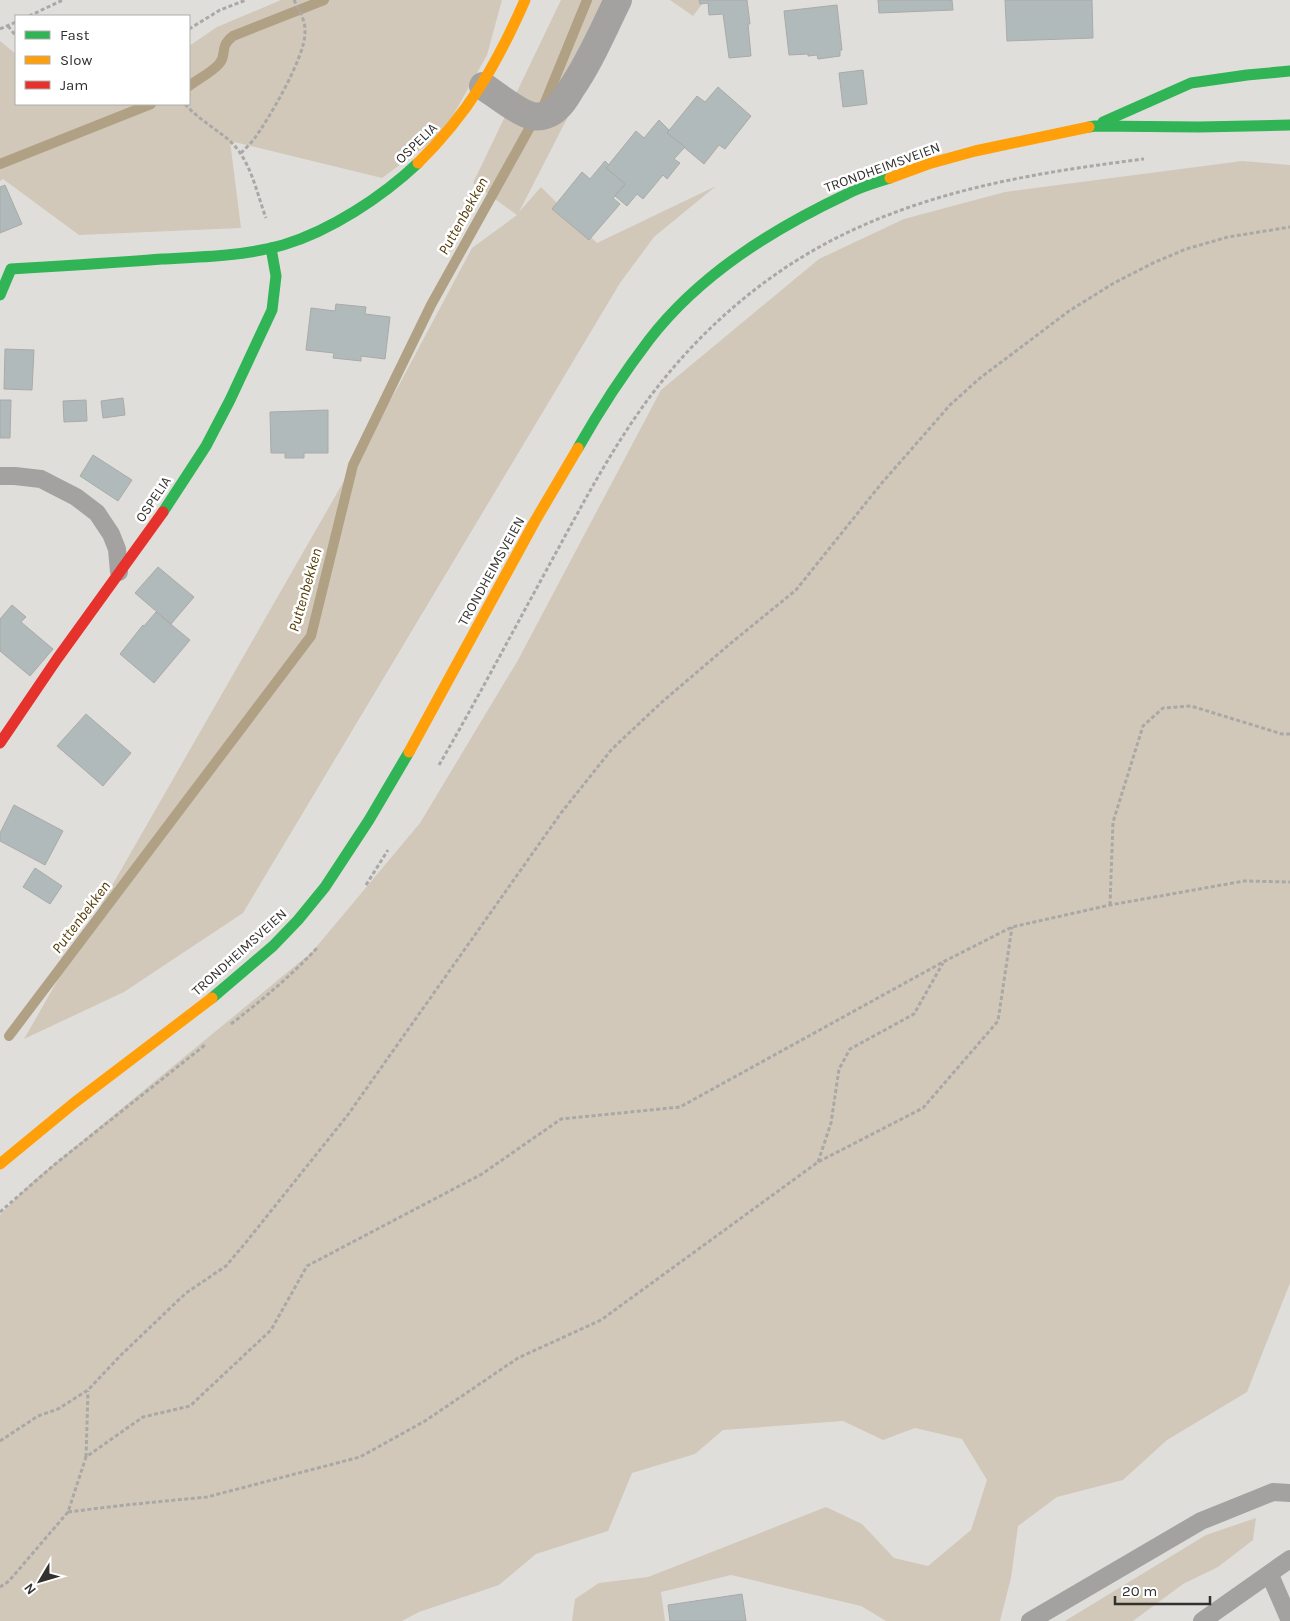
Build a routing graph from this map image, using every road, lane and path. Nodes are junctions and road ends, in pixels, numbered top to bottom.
1 (63, 0) edge
2 (246, 0) edge
3 (294, 0) edge
4 (525, 0) edge
5 (618, 0) edge
6 (30, 15) edge
7 (15, 22) edge
8 (8, 26) junction
9 (190, 28) edge
10 (0, 29) edge
11 (15, 35) edge
12 (1290, 71) edge
13 (483, 86) junction
14 (186, 105) edge
15 (1095, 126) junction
16 (1290, 126) edge
17 (241, 153) junction
18 (1150, 158) dead end
19 (1290, 227) edge
20 (270, 248) junction
21 (6, 273) edge
22 (0, 295) edge
23 (0, 476) edge
24 (119, 572) junction
25 (1290, 734) edge
26 (0, 743) edge
27 (436, 771) dead end
28 (389, 849) dead end
29 (1290, 882) edge
30 (365, 885) dead end
31 (1110, 904) junction
32 (1012, 927) junction
33 (320, 944) dead end
34 (943, 962) junction
35 (226, 1028) dead end
36 (211, 1040) dead end
37 (818, 1162) junction
38 (0, 1164) edge
39 (0, 1212) edge
40 (88, 1390) junction
41 (0, 1441) edge
42 (86, 1457) junction
43 (1290, 1493) edge
44 (68, 1512) junction
45 (1290, 1559) edge
46 (1270, 1574) junction
47 (0, 1587) edge
48 (1030, 1621) edge
49 (1202, 1621) edge
50 (1290, 1621) edge

1 - 6 path
2 - 9 path
3 - 17 path
4 - 13 main road, OSPELIA
5 - 13 street
7 - 8 path
8 - 10 path
8 - 11 path
12 - 15 main road, TRONDHEIMSVEIEN
13 - 20 main road, OSPELIA
14 - 17 path
15 - 16 main road, TRONDHEIMSVEIEN
15 - 38 main road, TRONDHEIMSVEIEN
17 - 20 path
18 - 27 path
19 - 40 path
20 - 21 main road, OSPELIA
20 - 24 main road, OSPELIA
21 - 22 main road, OSPELIA
23 - 24 lane
24 - 26 main road, OSPELIA
25 - 31 path
28 - 30 path
29 - 31 path
31 - 32 path
32 - 34 path
32 - 37 path
33 - 35 path
34 - 37 path
34 - 42 path
36 - 39 path
37 - 44 path
40 - 41 path
40 - 42 path
42 - 44 path
43 - 48 lane
44 - 47 path
45 - 46 lane
46 - 49 lane
46 - 50 lane

